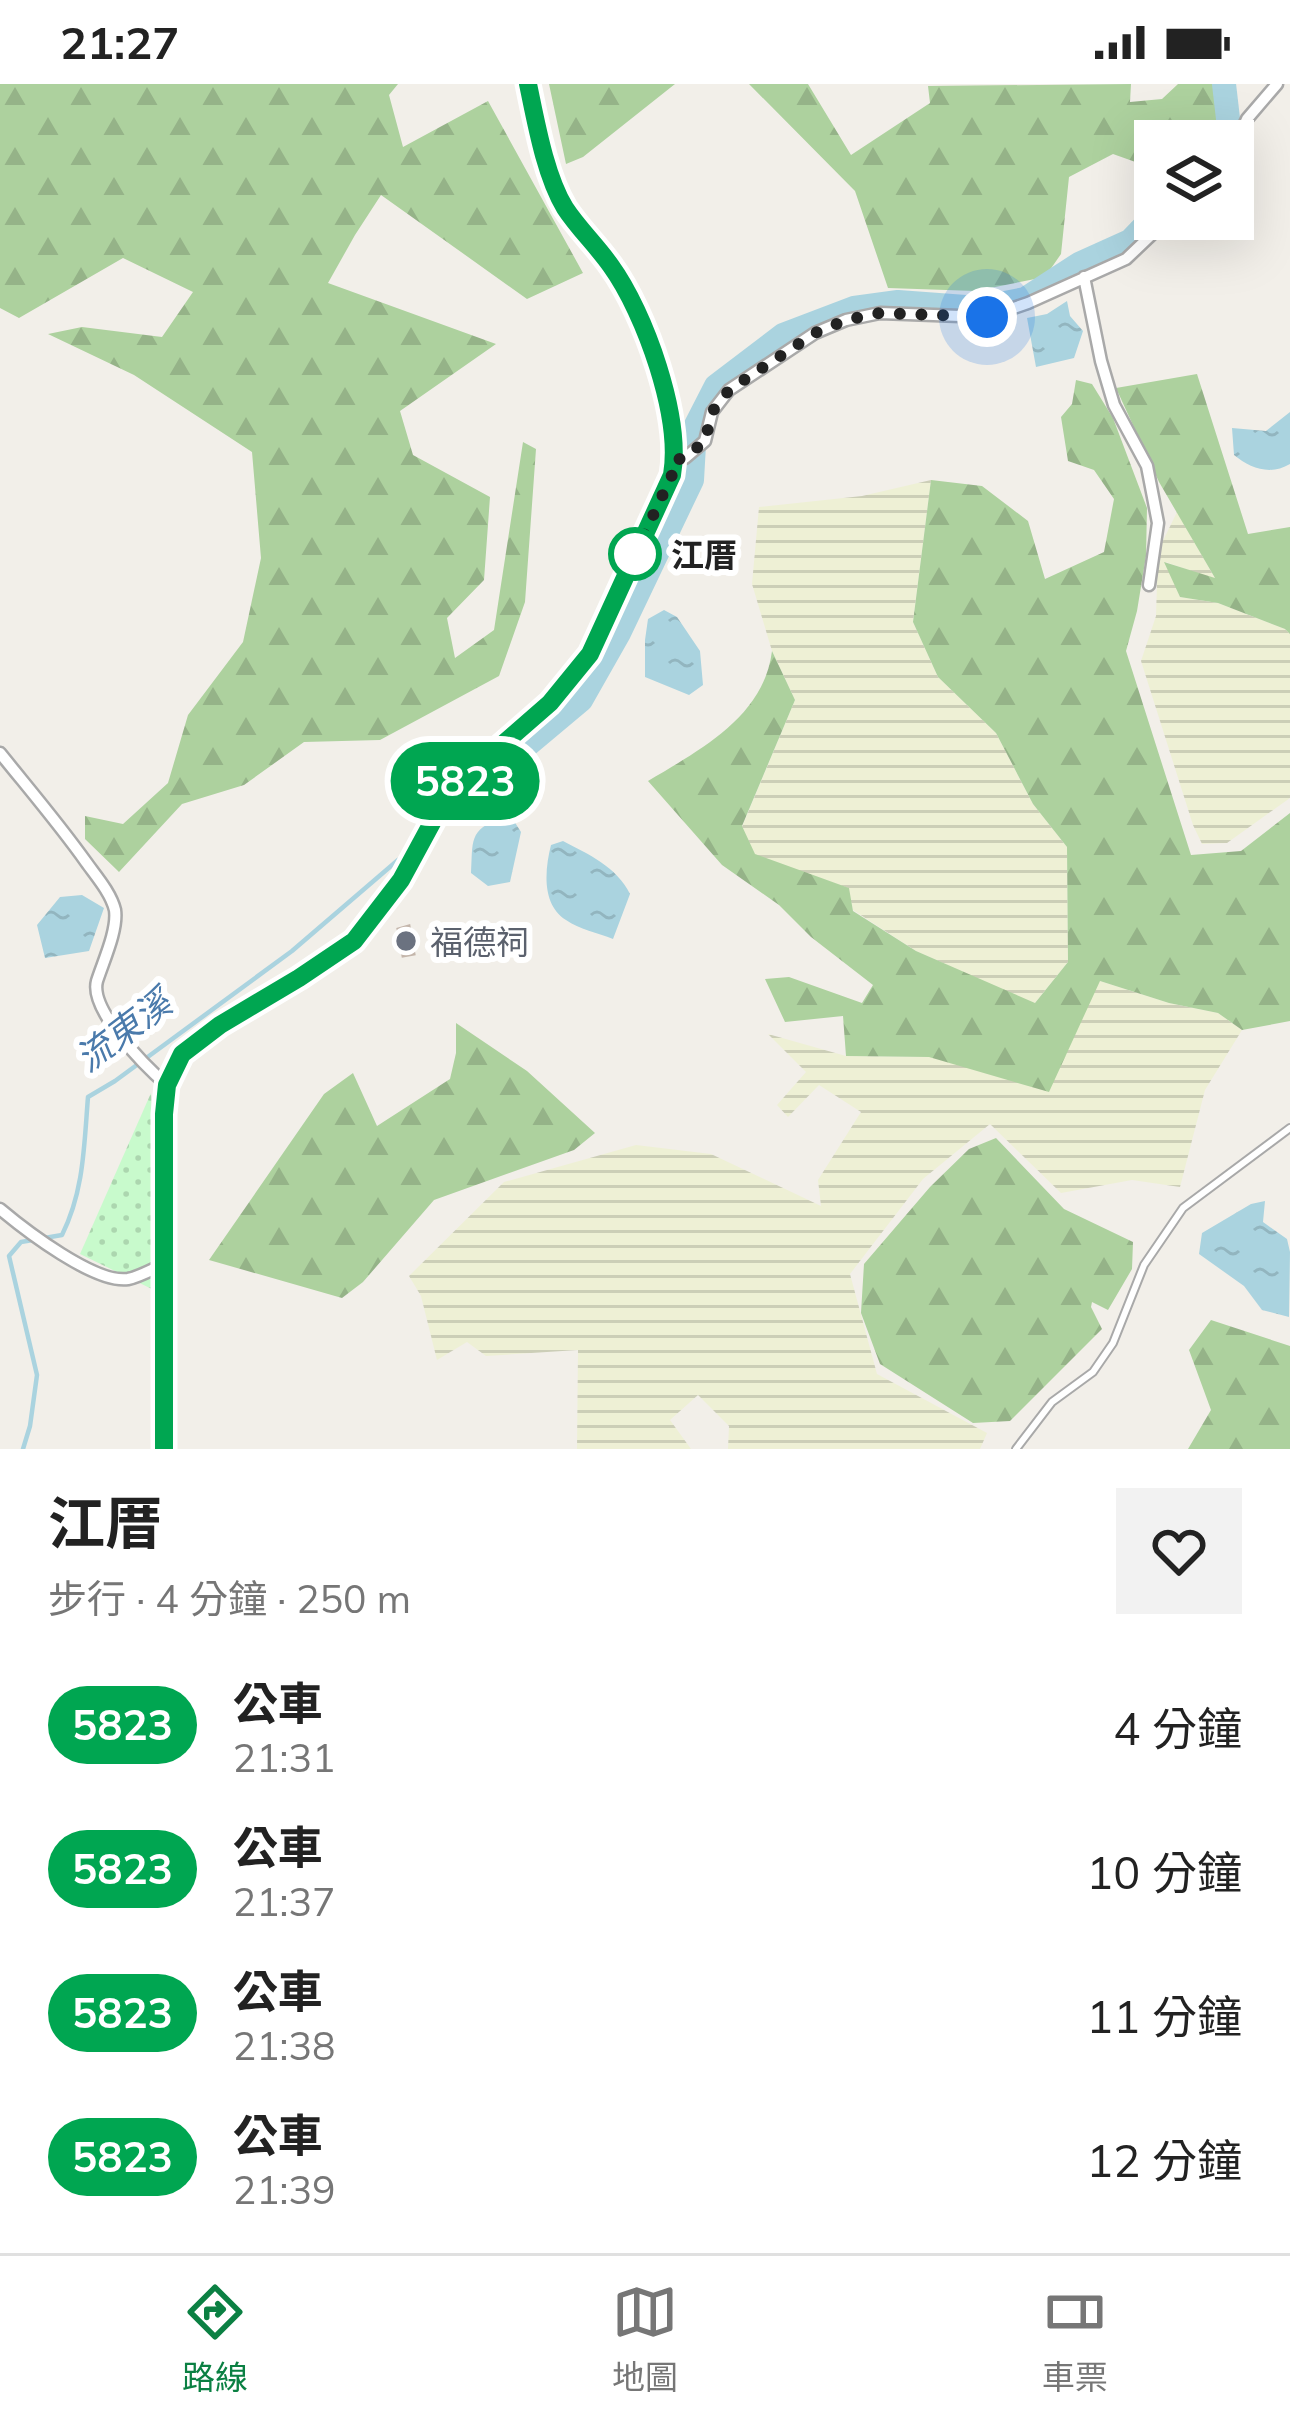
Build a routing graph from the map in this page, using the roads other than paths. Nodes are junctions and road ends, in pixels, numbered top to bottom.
1 (528, 84) edge
2 (1277, 84) edge
3 (1247, 120) edge
4 (1146, 240) edge
5 (1084, 278) junction
6 (680, 459) junction
7 (1149, 585) dead end
8 (0, 753) edge
9 (160, 1079) junction
10 (1290, 1128) edge
11 (0, 1209) edge
12 (164, 1264) junction
13 (164, 1449) edge
14 (1016, 1449) edge

1 - 6 street
2 - 3 street
4 - 5 street
5 - 6 street
5 - 7 street
6 - 9 street
8 - 9 street
9 - 12 street
10 - 14 lane
11 - 12 street
12 - 13 street

